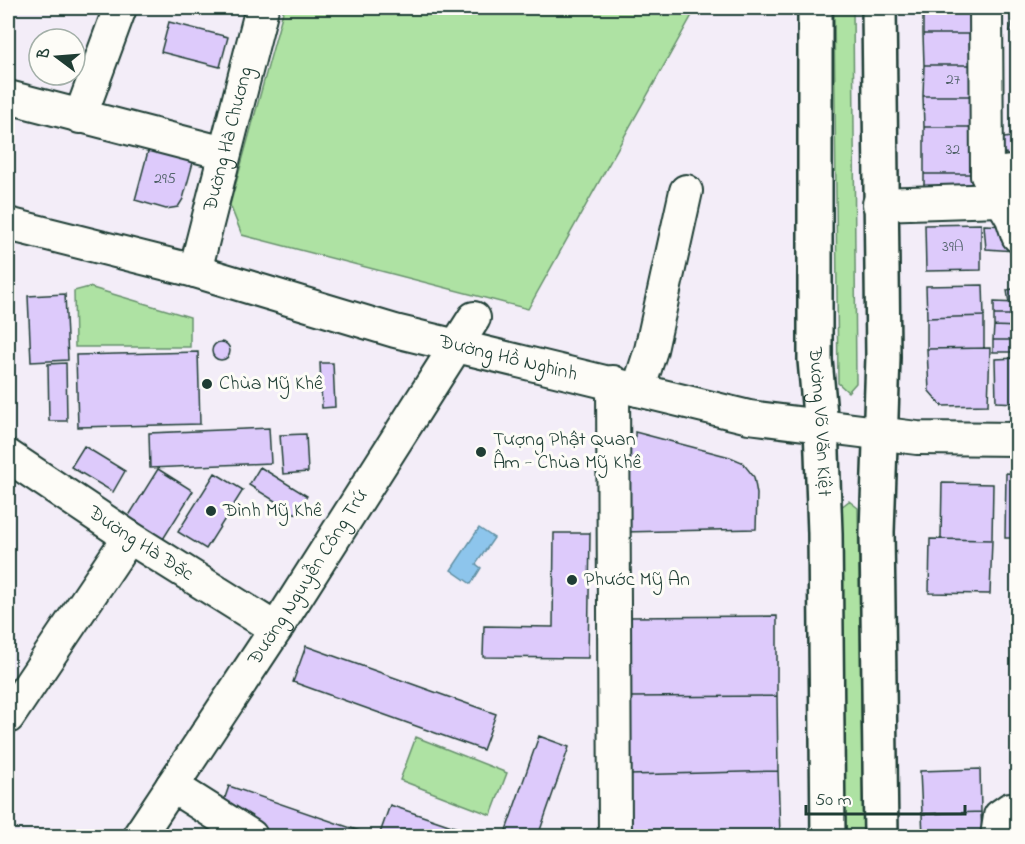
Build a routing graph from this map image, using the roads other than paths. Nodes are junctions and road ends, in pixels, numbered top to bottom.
1 (262, 8) edge
2 (815, 8) edge
3 (879, 8) edge
4 (986, 8) edge
5 (114, 9) edge
6 (8, 97) edge
7 (80, 117) junction
8 (224, 153) junction
9 (1017, 171) edge
10 (994, 188) junction
11 (686, 191) dead end
12 (879, 204) junction
13 (8, 224) edge
14 (1017, 236) edge
15 (195, 271) junction
16 (474, 318) dead end
17 (457, 347) junction
18 (625, 386) junction
19 (821, 426) junction
20 (882, 434) junction
21 (1017, 439) edge
22 (8, 456) edge
23 (129, 537) junction
24 (276, 629) junction
25 (8, 717) edge
26 (171, 786) junction
27 (1017, 809) edge
28 (139, 837) edge
29 (251, 837) edge
30 (615, 837) edge
31 (828, 837) edge
32 (881, 837) edge
33 (997, 837) edge

1 - 8 street, Đường Hà Chương
2 - 19 main road, Đường Võ Văn Kiệt
3 - 12 main road
4 - 10 street
5 - 7 street
6 - 7 street
7 - 8 street
8 - 15 street, Đường Hà Chương
9 - 10 street
10 - 12 street
10 - 14 street
11 - 18 street
12 - 20 main road
13 - 15 street, Đường Hồ Nghinh
15 - 17 street, Đường Hồ Nghinh
16 - 17 street, Đường Nguyễn Công Trứ
17 - 18 street, Đường Hồ Nghinh
17 - 24 street, Đường Nguyễn Công Trứ
18 - 19 street, Đường Hồ Nghinh
18 - 30 street
19 - 20 street, Đường Hồ Nghinh
19 - 31 main road, Đường Võ Văn Kiệt
20 - 21 street, Đường Hồ Nghinh
20 - 32 main road
22 - 23 street, Đường Hà Đặc
23 - 24 street, Đường Hà Đặc
23 - 25 street
24 - 26 street, Đường Nguyễn Công Trứ
26 - 28 street, Đường Nguyễn Công Trứ
26 - 29 street
27 - 33 street

